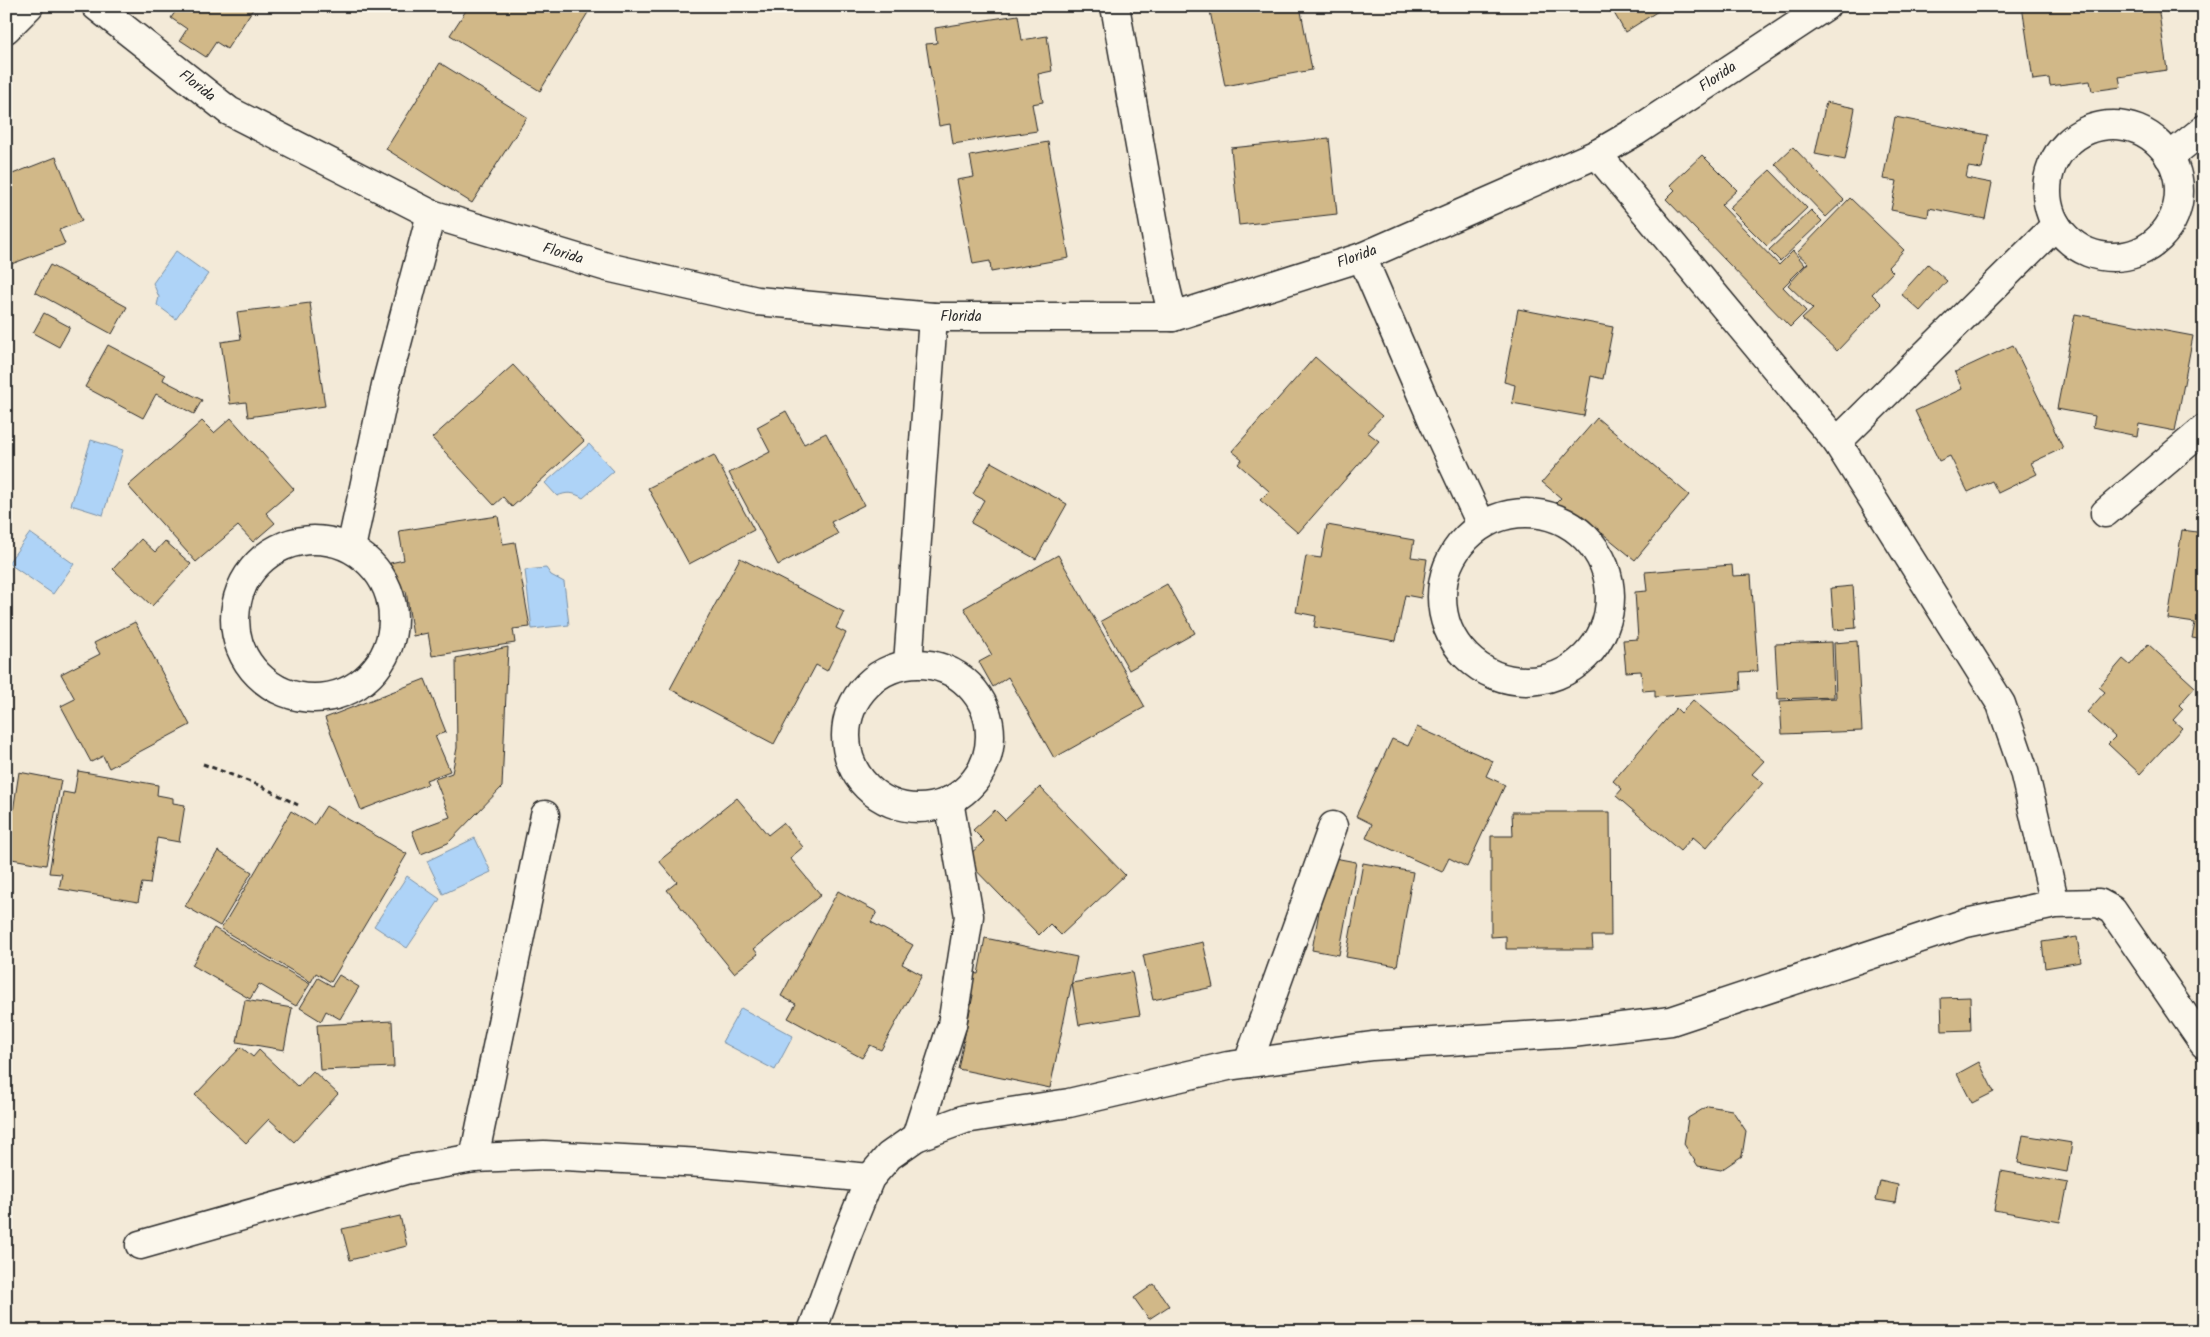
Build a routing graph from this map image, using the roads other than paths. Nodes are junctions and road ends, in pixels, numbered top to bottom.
1 (30, 6) edge
2 (96, 6) edge
3 (1115, 6) edge
4 (1826, 6) edge
5 (6, 29) edge
6 (2204, 129) edge
7 (1597, 154) junction
8 (2169, 157) junction
9 (431, 214) junction
10 (2056, 225) junction
11 (1362, 257) junction
12 (934, 317) junction
13 (1173, 317) junction
14 (2204, 429) edge
15 (1837, 442) junction
16 (2105, 513) dead end
17 (1481, 524) junction
18 (351, 548) junction
19 (908, 664) junction
20 (949, 801) junction
21 (545, 815) dead end
22 (1333, 826) dead end
23 (2055, 904) junction
24 (2204, 1044) edge
25 (1248, 1063) junction
26 (916, 1137) junction
27 (474, 1158) junction
28 (870, 1178) junction
29 (140, 1245) dead end
30 (812, 1331) edge

1 - 5 street
2 - 9 street, Florida
3 - 13 street
4 - 7 street, Florida
6 - 8 street
7 - 11 street, Florida
7 - 15 street
8 - 10 street
8 - 10 street
9 - 12 street, Florida
9 - 18 street
10 - 15 street
11 - 13 street, Florida
11 - 17 street
12 - 13 street, Florida
12 - 19 street
14 - 16 street
15 - 23 street
17 - 17 street
18 - 18 street
19 - 20 street
19 - 20 street
20 - 26 street
21 - 27 street
22 - 25 street
23 - 24 street
23 - 25 street
25 - 26 street
26 - 28 street
27 - 28 street
27 - 29 street
28 - 30 street

